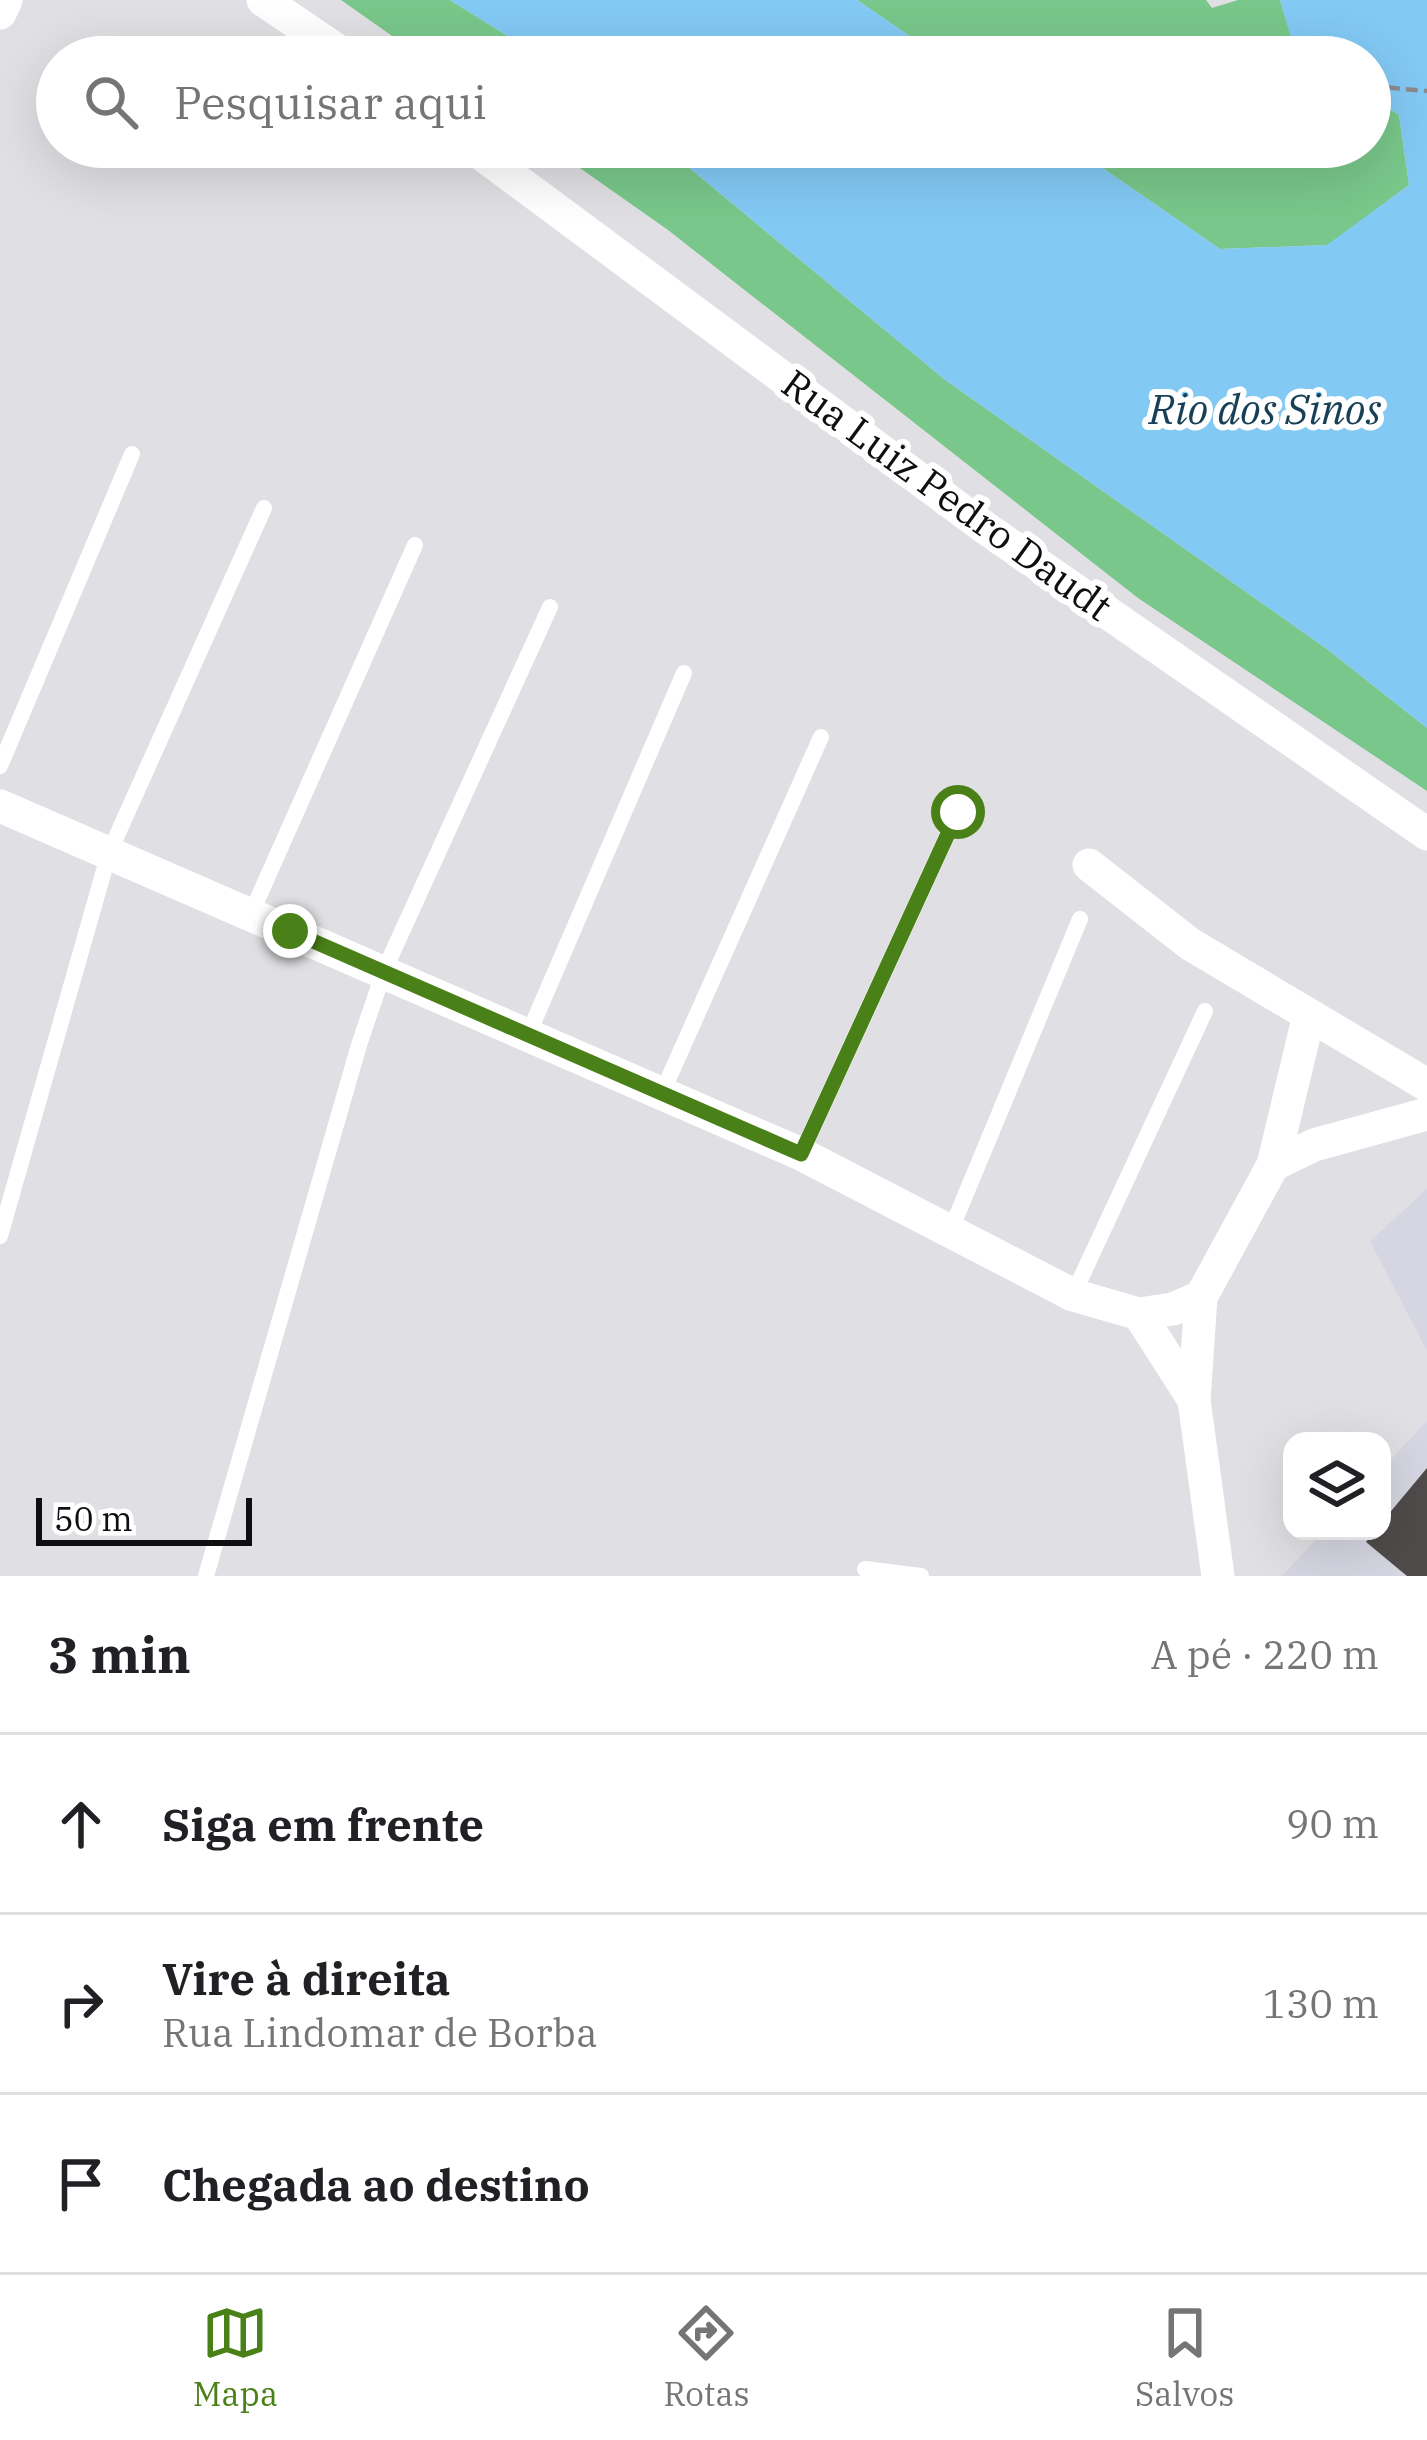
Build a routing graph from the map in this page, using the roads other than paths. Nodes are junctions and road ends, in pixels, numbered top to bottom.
1 (5, 0) edge
2 (262, 0) edge
3 (0, 13) edge
4 (316, 36) edge
5 (500, 168) edge
6 (132, 454) dead end
7 (264, 508) dead end
8 (415, 545) dead end
9 (550, 607) dead end
10 (684, 673) dead end
11 (821, 737) dead end
12 (0, 766) edge
13 (0, 806) edge
14 (958, 812) dead end
15 (1427, 834) edge
16 (110, 853) junction
17 (1089, 865) dead end
18 (251, 914) junction
19 (1080, 919) dead end
20 (384, 971) junction
21 (1205, 1011) dead end
22 (1309, 1015) junction
23 (528, 1034) junction
24 (1427, 1085) edge
25 (662, 1093) junction
26 (1427, 1114) edge
27 (801, 1154) junction
28 (1273, 1165) junction
29 (950, 1233) junction
30 (0, 1236) edge
31 (1073, 1295) junction
32 (1201, 1297) junction
33 (1139, 1314) junction
34 (1194, 1400) junction
35 (865, 1569) dead end
36 (206, 1576) edge
37 (921, 1576) edge
38 (1219, 1576) edge

1 - 3 street
2 - 4 street
5 - 15 street, Rua Luiz Pedro Daudt
6 - 12 lane
7 - 16 lane
8 - 18 lane
9 - 20 lane
10 - 23 lane
11 - 25 lane
13 - 16 street
14 - 27 lane
16 - 18 street
16 - 30 lane
17 - 22 street
18 - 20 street
19 - 29 lane
20 - 23 street
20 - 36 lane
21 - 31 lane
22 - 24 street
22 - 28 street
23 - 25 street
25 - 27 street
26 - 28 street
27 - 29 street
28 - 32 street
29 - 31 street
31 - 33 street
32 - 33 street
32 - 34 street
33 - 34 street
34 - 38 street
35 - 37 lane

